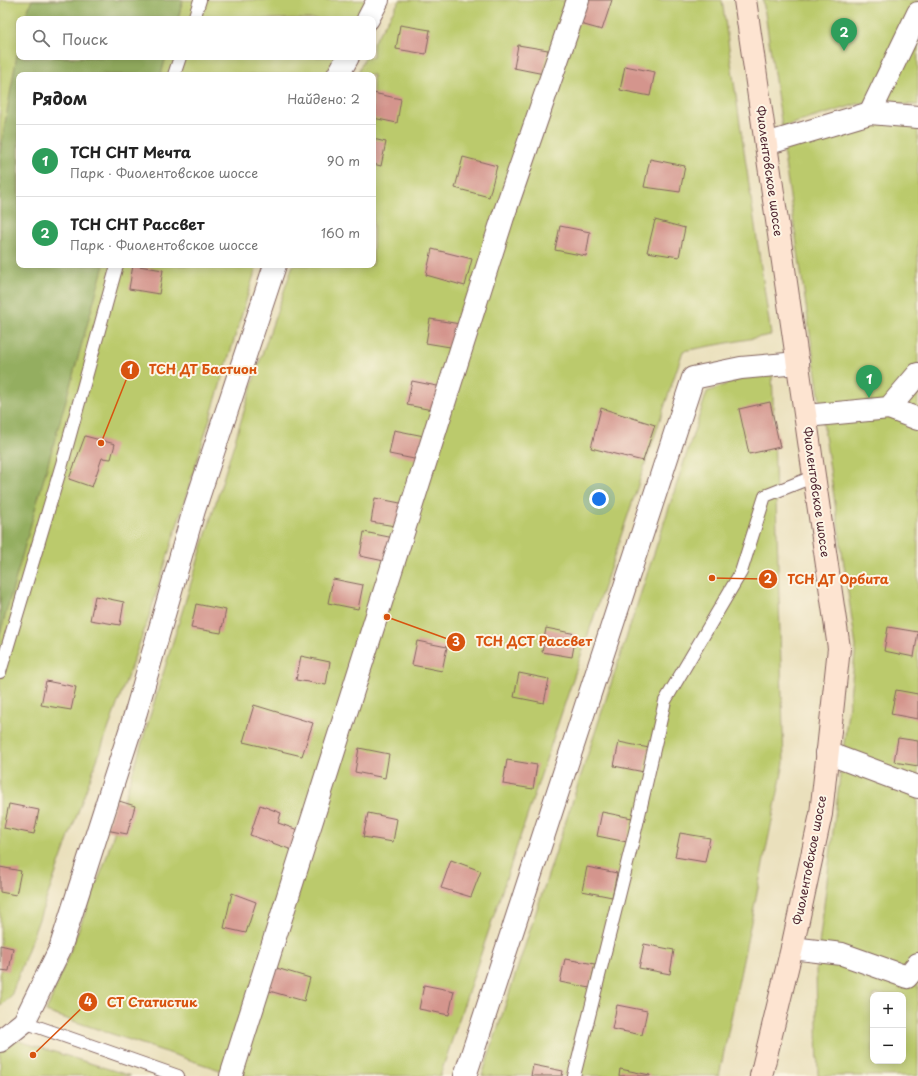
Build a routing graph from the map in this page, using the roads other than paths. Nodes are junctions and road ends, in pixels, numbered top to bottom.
1 (200, 0) edge
2 (378, 0) edge
3 (578, 0) edge
4 (745, 0) edge
5 (918, 13) edge
6 (195, 16) edge
7 (370, 16) edge
8 (179, 60) edge
9 (346, 60) edge
10 (175, 72) edge
11 (340, 72) edge
12 (870, 113) junction
13 (918, 117) edge
14 (766, 144) junction
15 (116, 268) edge
16 (274, 268) edge
17 (798, 362) junction
18 (918, 374) edge
19 (889, 408) junction
20 (806, 416) junction
21 (918, 419) edge
22 (815, 476) junction
23 (0, 672) edge
24 (827, 753) junction
25 (918, 787) edge
26 (792, 948) junction
27 (918, 964) edge
28 (24, 1022) junction
29 (0, 1041) edge
30 (178, 1076) edge
31 (231, 1076) edge
32 (465, 1076) edge
33 (574, 1076) edge
34 (761, 1076) edge

1 - 6 lane
2 - 7 street
3 - 31 street
4 - 14 main road, Фиолентовское шоссе
5 - 12 street
8 - 10 lane
9 - 11 street
12 - 13 street
12 - 14 street
14 - 17 main road, Фиолентовское шоссе
15 - 23 lane
16 - 28 street
17 - 20 main road, Фиолентовское шоссе
17 - 32 street
18 - 19 street
19 - 20 street
19 - 21 street
20 - 22 main road, Фиолентовское шоссе
22 - 24 main road, Фиолентовское шоссе
22 - 33 lane
24 - 25 street
24 - 26 main road, Фиолентовское шоссе
26 - 27 street
26 - 34 main road, Фиолентовское шоссе
28 - 29 street
28 - 30 lane

